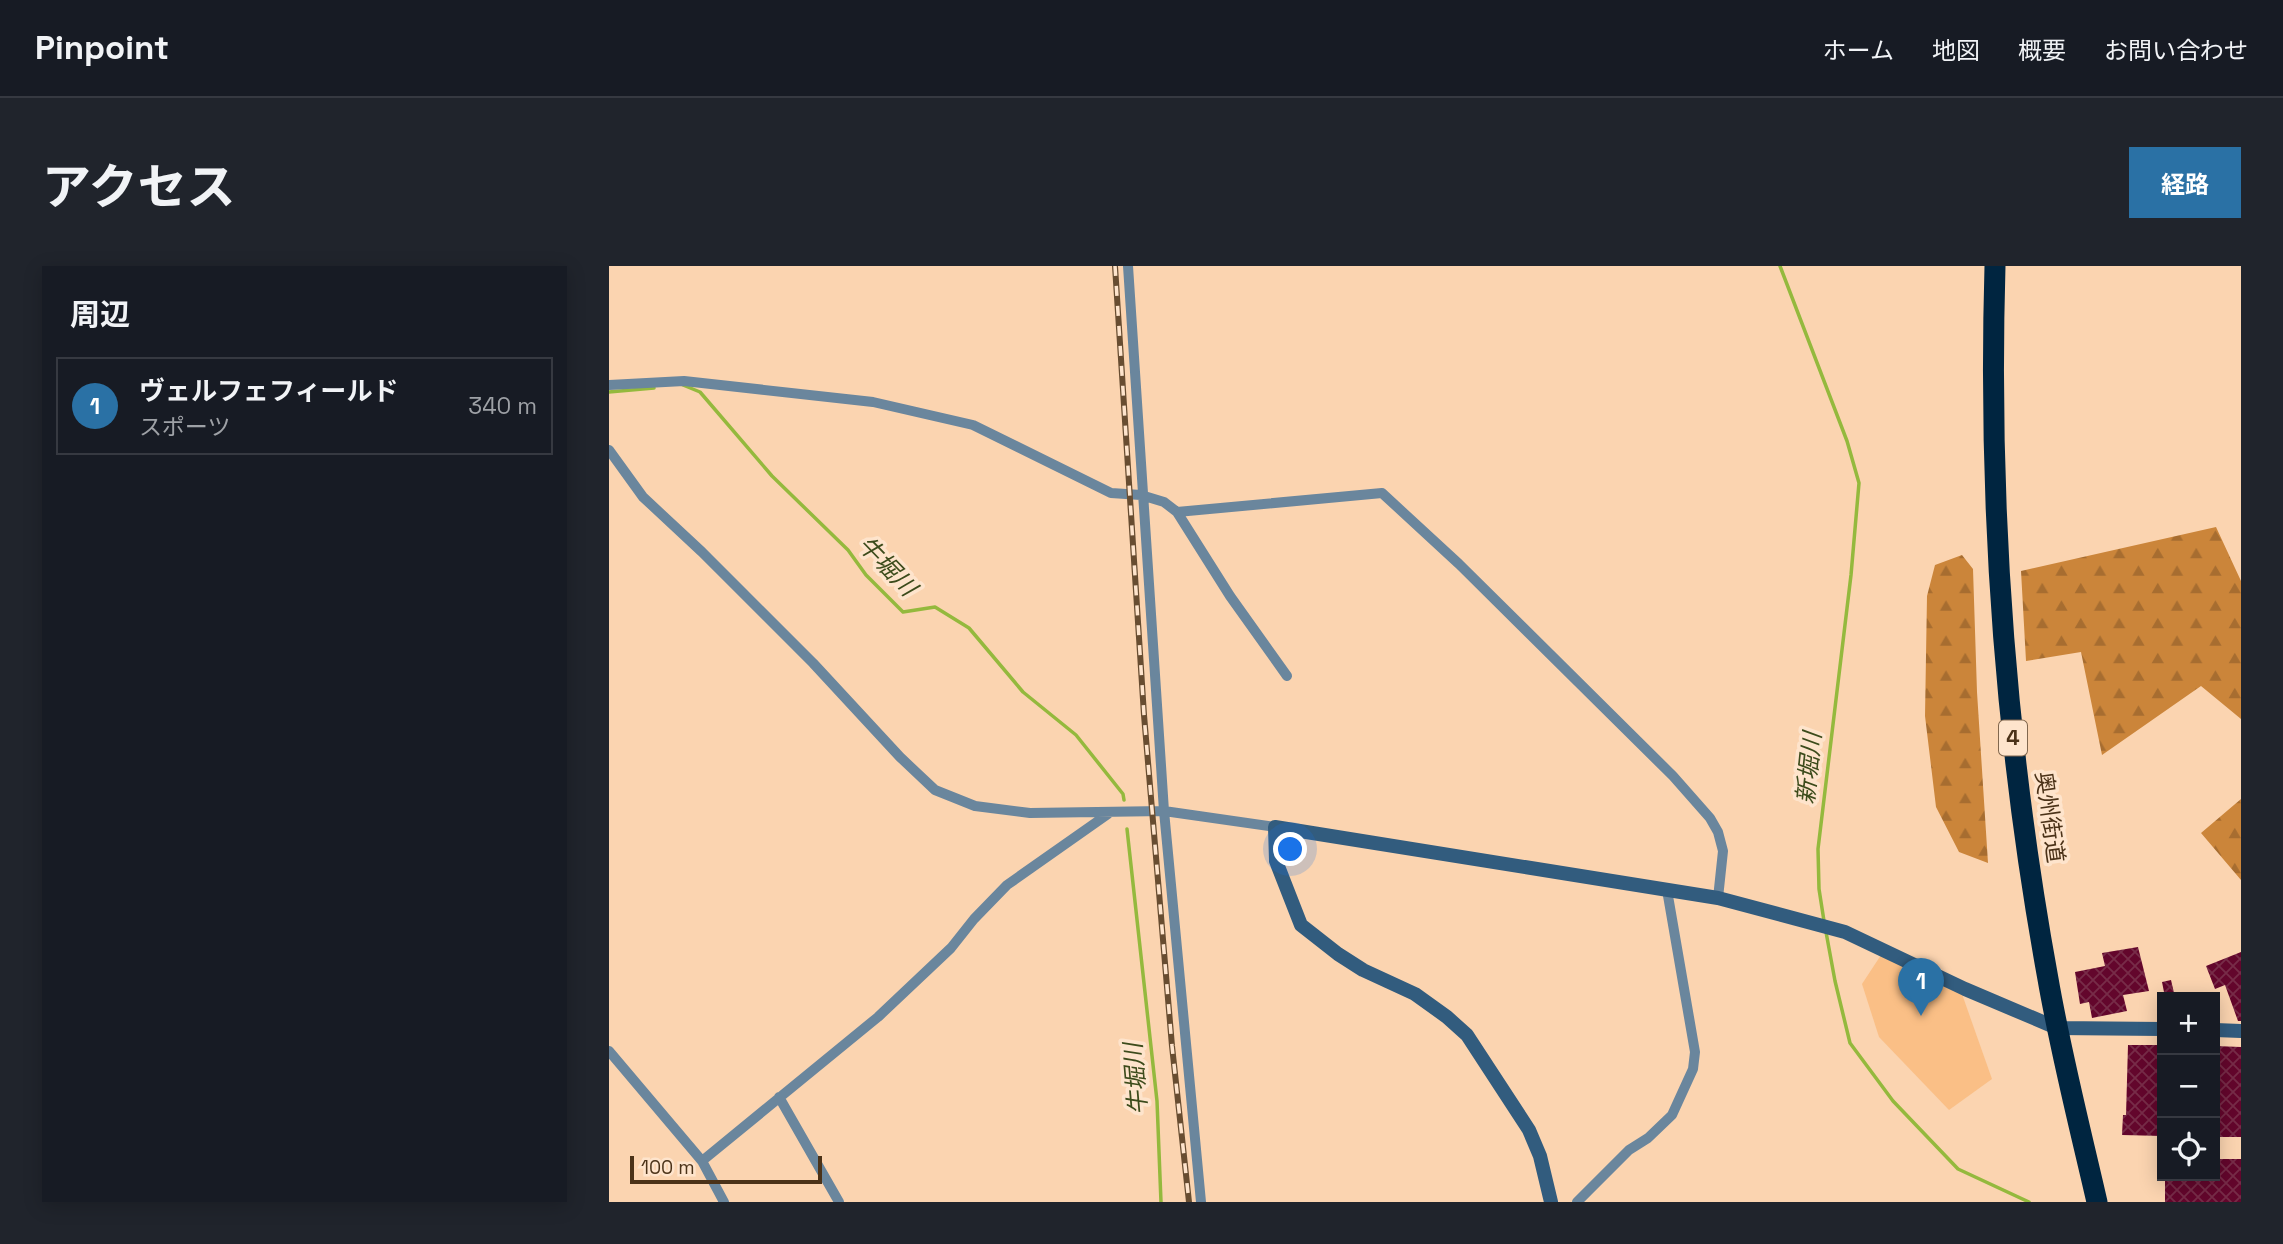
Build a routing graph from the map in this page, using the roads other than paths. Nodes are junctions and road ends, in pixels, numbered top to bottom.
1 (1128, 266) edge
2 (1995, 266) edge
3 (609, 385) edge
4 (609, 450) edge
5 (1141, 495) junction
6 (1177, 512) junction
7 (1287, 676) dead end
8 (1164, 811) junction
9 (1109, 813) junction
10 (1275, 827) junction
11 (1667, 890) junction
12 (1718, 898) junction
13 (2057, 1028) junction
14 (2157, 1029) edge
15 (2220, 1030) edge
16 (2241, 1031) edge
17 (609, 1051) edge
18 (779, 1097) junction
19 (702, 1161) junction
20 (723, 1202) edge
21 (839, 1202) edge
22 (1201, 1202) edge
23 (1551, 1202) edge
24 (1577, 1202) edge
25 (2097, 1202) edge

1 - 5 street
2 - 13 highway, 奥州街道 / 4
3 - 5 street
4 - 9 street
5 - 6 street
5 - 8 street
6 - 7 street
6 - 12 street
8 - 9 street
8 - 10 street
8 - 22 street
9 - 18 street
10 - 11 street
10 - 23 street
11 - 12 street
11 - 24 street
12 - 13 street
13 - 14 street
13 - 25 highway, 奥州街道 / 4
15 - 16 street
17 - 19 street
18 - 19 street
18 - 21 street
19 - 20 street

